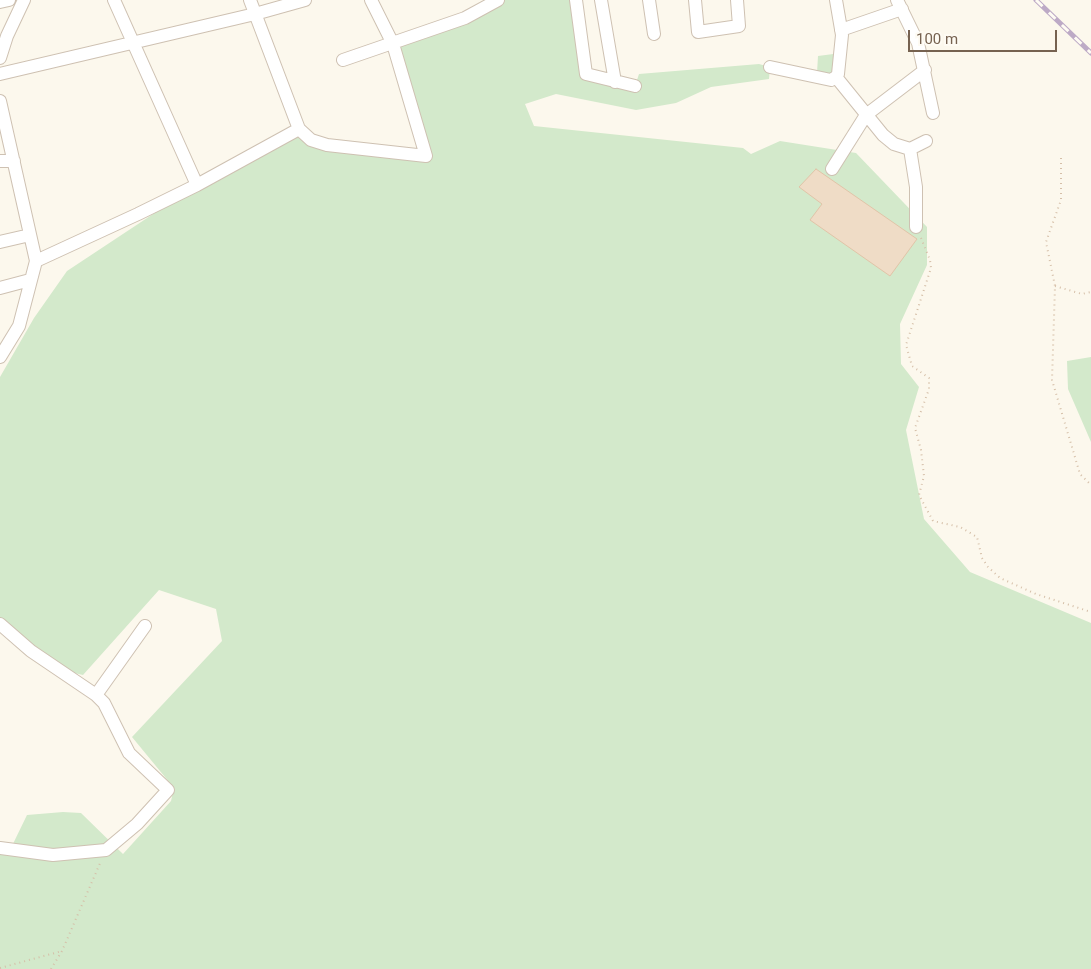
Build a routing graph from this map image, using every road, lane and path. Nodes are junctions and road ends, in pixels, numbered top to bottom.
1 (9, 0) edge
2 (24, 0) edge
3 (114, 0) edge
4 (250, 0) edge
5 (305, 0) edge
6 (371, 0) edge
7 (498, 0) edge
8 (576, 0) edge
9 (601, 0) edge
10 (650, 0) edge
11 (695, 0) edge
12 (737, 0) edge
13 (836, 0) edge
14 (0, 2) edge
15 (899, 4) edge
16 (255, 14) junction
17 (841, 30) junction
18 (654, 34) dead end
19 (134, 42) junction
20 (393, 44) junction
21 (0, 58) edge
22 (343, 60) dead end
23 (770, 66) dead end
24 (925, 70) junction
25 (0, 74) edge
26 (834, 78) junction
27 (615, 82) junction
28 (635, 86) dead end
29 (0, 101) edge
30 (933, 113) dead end
31 (866, 115) junction
32 (299, 129) junction
33 (926, 141) dead end
34 (910, 149) junction
35 (1061, 158) dead end
36 (0, 161) edge
37 (14, 161) junction
38 (832, 169) dead end
39 (197, 185) junction
40 (916, 227) joint
41 (30, 235) junction
42 (0, 242) edge
43 (36, 260) junction
44 (30, 280) junction
45 (1054, 286) junction
46 (0, 288) edge
47 (1091, 292) edge
48 (0, 357) edge
49 (1091, 486) edge
50 (1091, 612) edge
51 (0, 624) edge
52 (145, 626) dead end
53 (96, 694) junction
54 (0, 848) edge
55 (106, 850) junction
56 (62, 951) junction
57 (0, 968) edge
58 (51, 969) edge

1 - 14 street
2 - 21 street
3 - 19 street
4 - 16 street
5 - 16 street
6 - 20 street
7 - 20 street
8 - 27 street
9 - 27 street
10 - 18 street
11 - 12 street
13 - 17 street
15 - 17 street
15 - 24 street
16 - 19 street
16 - 32 street
17 - 26 street
19 - 25 street
19 - 39 street
20 - 22 street
20 - 32 street
23 - 26 street
24 - 30 street
24 - 31 street
26 - 31 street
27 - 28 street
29 - 37 street
31 - 34 street
31 - 38 street
32 - 39 street
33 - 34 street
34 - 40 street
35 - 45 path
36 - 37 street
37 - 41 street
39 - 43 street
40 - 50 path
41 - 42 street
41 - 43 street
43 - 44 street
44 - 46 street
44 - 48 street
45 - 47 path
45 - 49 path
51 - 53 street
52 - 53 street
53 - 55 street
54 - 55 street
55 - 56 path
56 - 57 path
56 - 58 path

